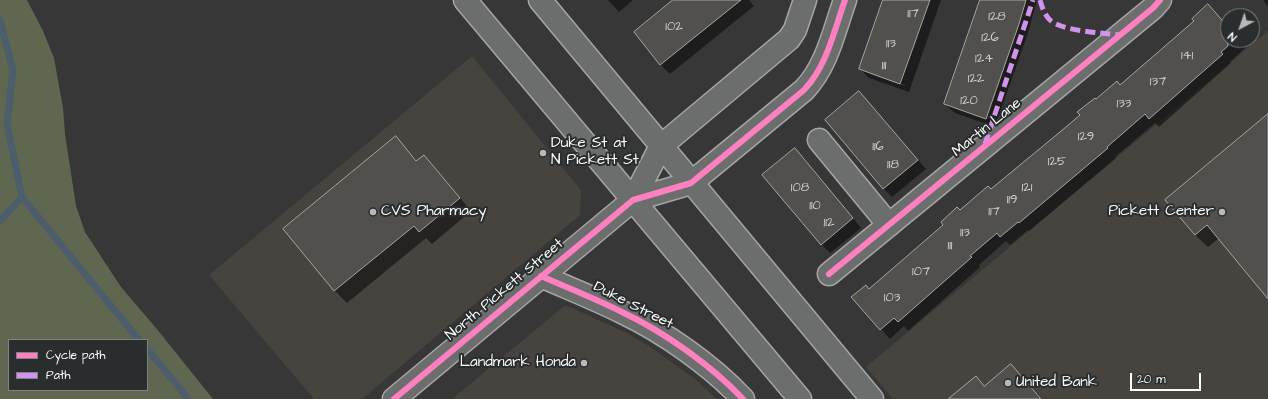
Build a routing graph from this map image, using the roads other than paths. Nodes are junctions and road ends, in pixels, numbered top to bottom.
1 (465, 0) edge
2 (540, 0) edge
3 (805, 0) edge
4 (845, 0) edge
5 (1160, 0) edge
6 (819, 140) dead end
7 (661, 146) junction
8 (691, 183) junction
9 (633, 200) junction
10 (889, 225) junction
11 (829, 274) dead end
12 (541, 276) junction
13 (394, 399) edge
14 (743, 399) edge
15 (800, 399) edge
16 (872, 399) edge

1 - 9 street
2 - 7 street
3 - 7 street
4 - 8 street
5 - 10 street, Martin Lane
6 - 10 street
7 - 8 street
7 - 9 street
8 - 9 street
8 - 16 street
9 - 12 street, North Pickett Street
9 - 15 street
10 - 11 street, Martin Lane
12 - 13 street, North Pickett Street
12 - 14 street, Duke Street

